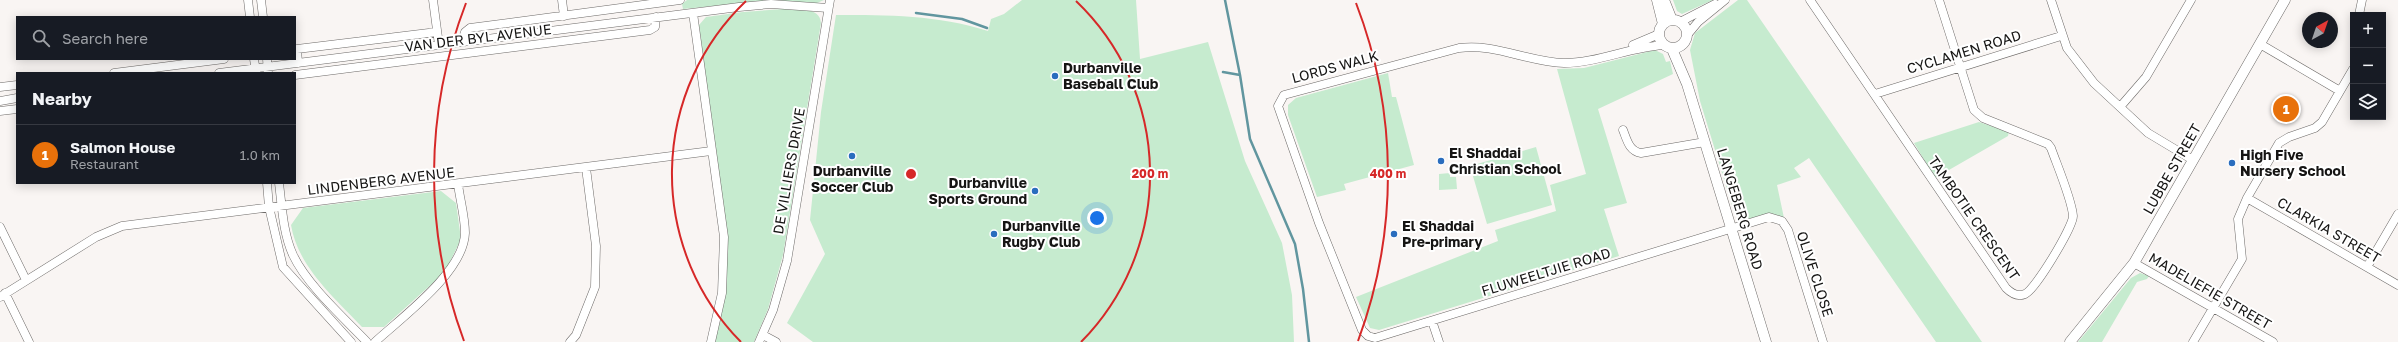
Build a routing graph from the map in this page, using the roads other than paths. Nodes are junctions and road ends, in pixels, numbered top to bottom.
1 (248, 0) edge
2 (261, 0) edge
3 (433, 0) edge
4 (562, 0) edge
5 (680, 0) edge
6 (1657, 0) edge
7 (1664, 0) edge
8 (1724, 0) edge
9 (1810, 0) edge
10 (1939, 0) edge
11 (2051, 0) edge
12 (2190, 0) edge
13 (2285, 0) edge
14 (2362, 0) edge
15 (829, 4) edge
16 (2360, 12) edge
17 (693, 13) junction
18 (250, 16) edge
19 (263, 16) edge
20 (564, 16) junction
21 (656, 17) junction
22 (1669, 25) junction
23 (437, 32) junction
24 (1688, 34) junction
25 (2061, 36) junction
26 (462, 42) junction
27 (2260, 44) junction
28 (439, 45) junction
29 (1682, 46) junction
30 (1668, 47) junction
31 (296, 50) edge
32 (1624, 50) junction
33 (216, 60) edge
34 (254, 60) edge
35 (298, 63) junction
36 (267, 66) edge
37 (1960, 66) junction
38 (256, 71) edge
39 (122, 72) edge
40 (238, 72) edge
41 (2350, 74) edge
42 (296, 75) edge
43 (1687, 84) junction
44 (16, 85) edge
45 (0, 88) edge
46 (2340, 91) junction
47 (1875, 94) junction
48 (16, 98) edge
49 (0, 101) edge
50 (2120, 107) junction
51 (16, 109) edge
52 (0, 111) edge
53 (1623, 130) dead end
54 (1704, 142) junction
55 (711, 151) junction
56 (2193, 160) junction
57 (586, 168) junction
58 (267, 184) edge
59 (279, 184) edge
60 (458, 184) junction
61 (2247, 198) junction
62 (282, 206) junction
63 (269, 207) junction
64 (2398, 214) edge
65 (0, 227) edge
66 (1731, 229) junction
67 (2134, 263) junction
68 (2367, 267) junction
69 (26, 280) junction
70 (2398, 285) edge
71 (2, 295) edge
72 (2213, 307) junction
73 (1432, 321) junction
74 (1368, 336) joint
75 (761, 338) edge
76 (29, 342) edge
77 (351, 342) edge
78 (367, 342) edge
79 (375, 342) edge
80 (570, 342) edge
81 (711, 342) edge
82 (776, 342) edge
83 (1439, 342) edge
84 (1766, 342) edge
85 (1823, 342) edge
86 (2070, 342) edge
87 (2193, 342) edge
88 (2273, 342) edge

1 - 18 street
2 - 19 street
3 - 23 street
4 - 20 street
5 - 20 street, VAN DER BYL AVENUE
6 - 22 main road
7 - 22 main road
8 - 22 street
8 - 24 street
9 - 47 street, TAMBOTIE CRESCENT
10 - 37 street, TAMBOTIE CRESCENT
11 - 25 street
12 - 50 street
13 - 27 main road, LUBBE STREET
14 - 16 street
15 - 17 street, VAN DER BYL AVENUE
15 - 75 street, DE VILLIERS DRIVE
17 - 21 street, VAN DER BYL AVENUE
17 - 55 street
20 - 26 street, VAN DER BYL AVENUE
21 - 26 street, VAN DER BYL AVENUE
21 - 42 street, VAN DER BYL AVENUE
22 - 24 main road
22 - 30 main road, LANGEBERG ROAD
22 - 32 street, LORDS WALK
23 - 28 street
23 - 31 street
24 - 29 main road
25 - 37 street, CYCLAMEN ROAD
25 - 50 street
26 - 28 street, VAN DER BYL AVENUE
27 - 46 street
27 - 56 main road, LUBBE STREET
28 - 35 street, VAN DER BYL AVENUE
29 - 30 main road
29 - 43 main road, LANGEBERG ROAD
30 - 32 street, LORDS WALK
30 - 43 main road, LANGEBERG ROAD
31 - 35 street
32 - 74 street, LORDS WALK
33 - 39 street
34 - 38 street
35 - 36 street, VAN DER BYL AVENUE
36 - 38 street, VAN DER BYL AVENUE
37 - 47 street, CYCLAMEN ROAD
37 - 47 street, TAMBOTIE CRESCENT
38 - 40 street, VAN DER BYL AVENUE
41 - 46 street
43 - 54 main road, LANGEBERG ROAD
44 - 45 street
46 - 61 street
48 - 49 street
50 - 56 street
51 - 52 street
53 - 54 street
54 - 66 main road, LANGEBERG ROAD
55 - 57 street, LINDENBERG AVENUE
55 - 81 street
56 - 67 main road, LUBBE STREET
57 - 60 street, LINDENBERG AVENUE
57 - 80 street
58 - 63 street
59 - 62 street
60 - 62 street, LINDENBERG AVENUE
60 - 79 street
61 - 68 street, CLARKIA STREET
61 - 72 street
62 - 63 street, LINDENBERG AVENUE
62 - 78 street
63 - 69 street, LINDENBERG AVENUE
63 - 77 street
64 - 68 street
65 - 69 street
66 - 73 street, FLUWEELTJIE ROAD
66 - 84 main road, LANGEBERG ROAD
66 - 85 street, OLIVE CLOSE
67 - 72 street, MADELIEFIE STREET
67 - 86 main road, LUBBE STREET
68 - 70 street, CLARKIA STREET
69 - 71 street, LINDENBERG AVENUE
71 - 76 street
72 - 87 street
72 - 88 street, MADELIEFIE STREET
73 - 74 street, FLUWEELTJIE ROAD
73 - 83 street
75 - 82 street

